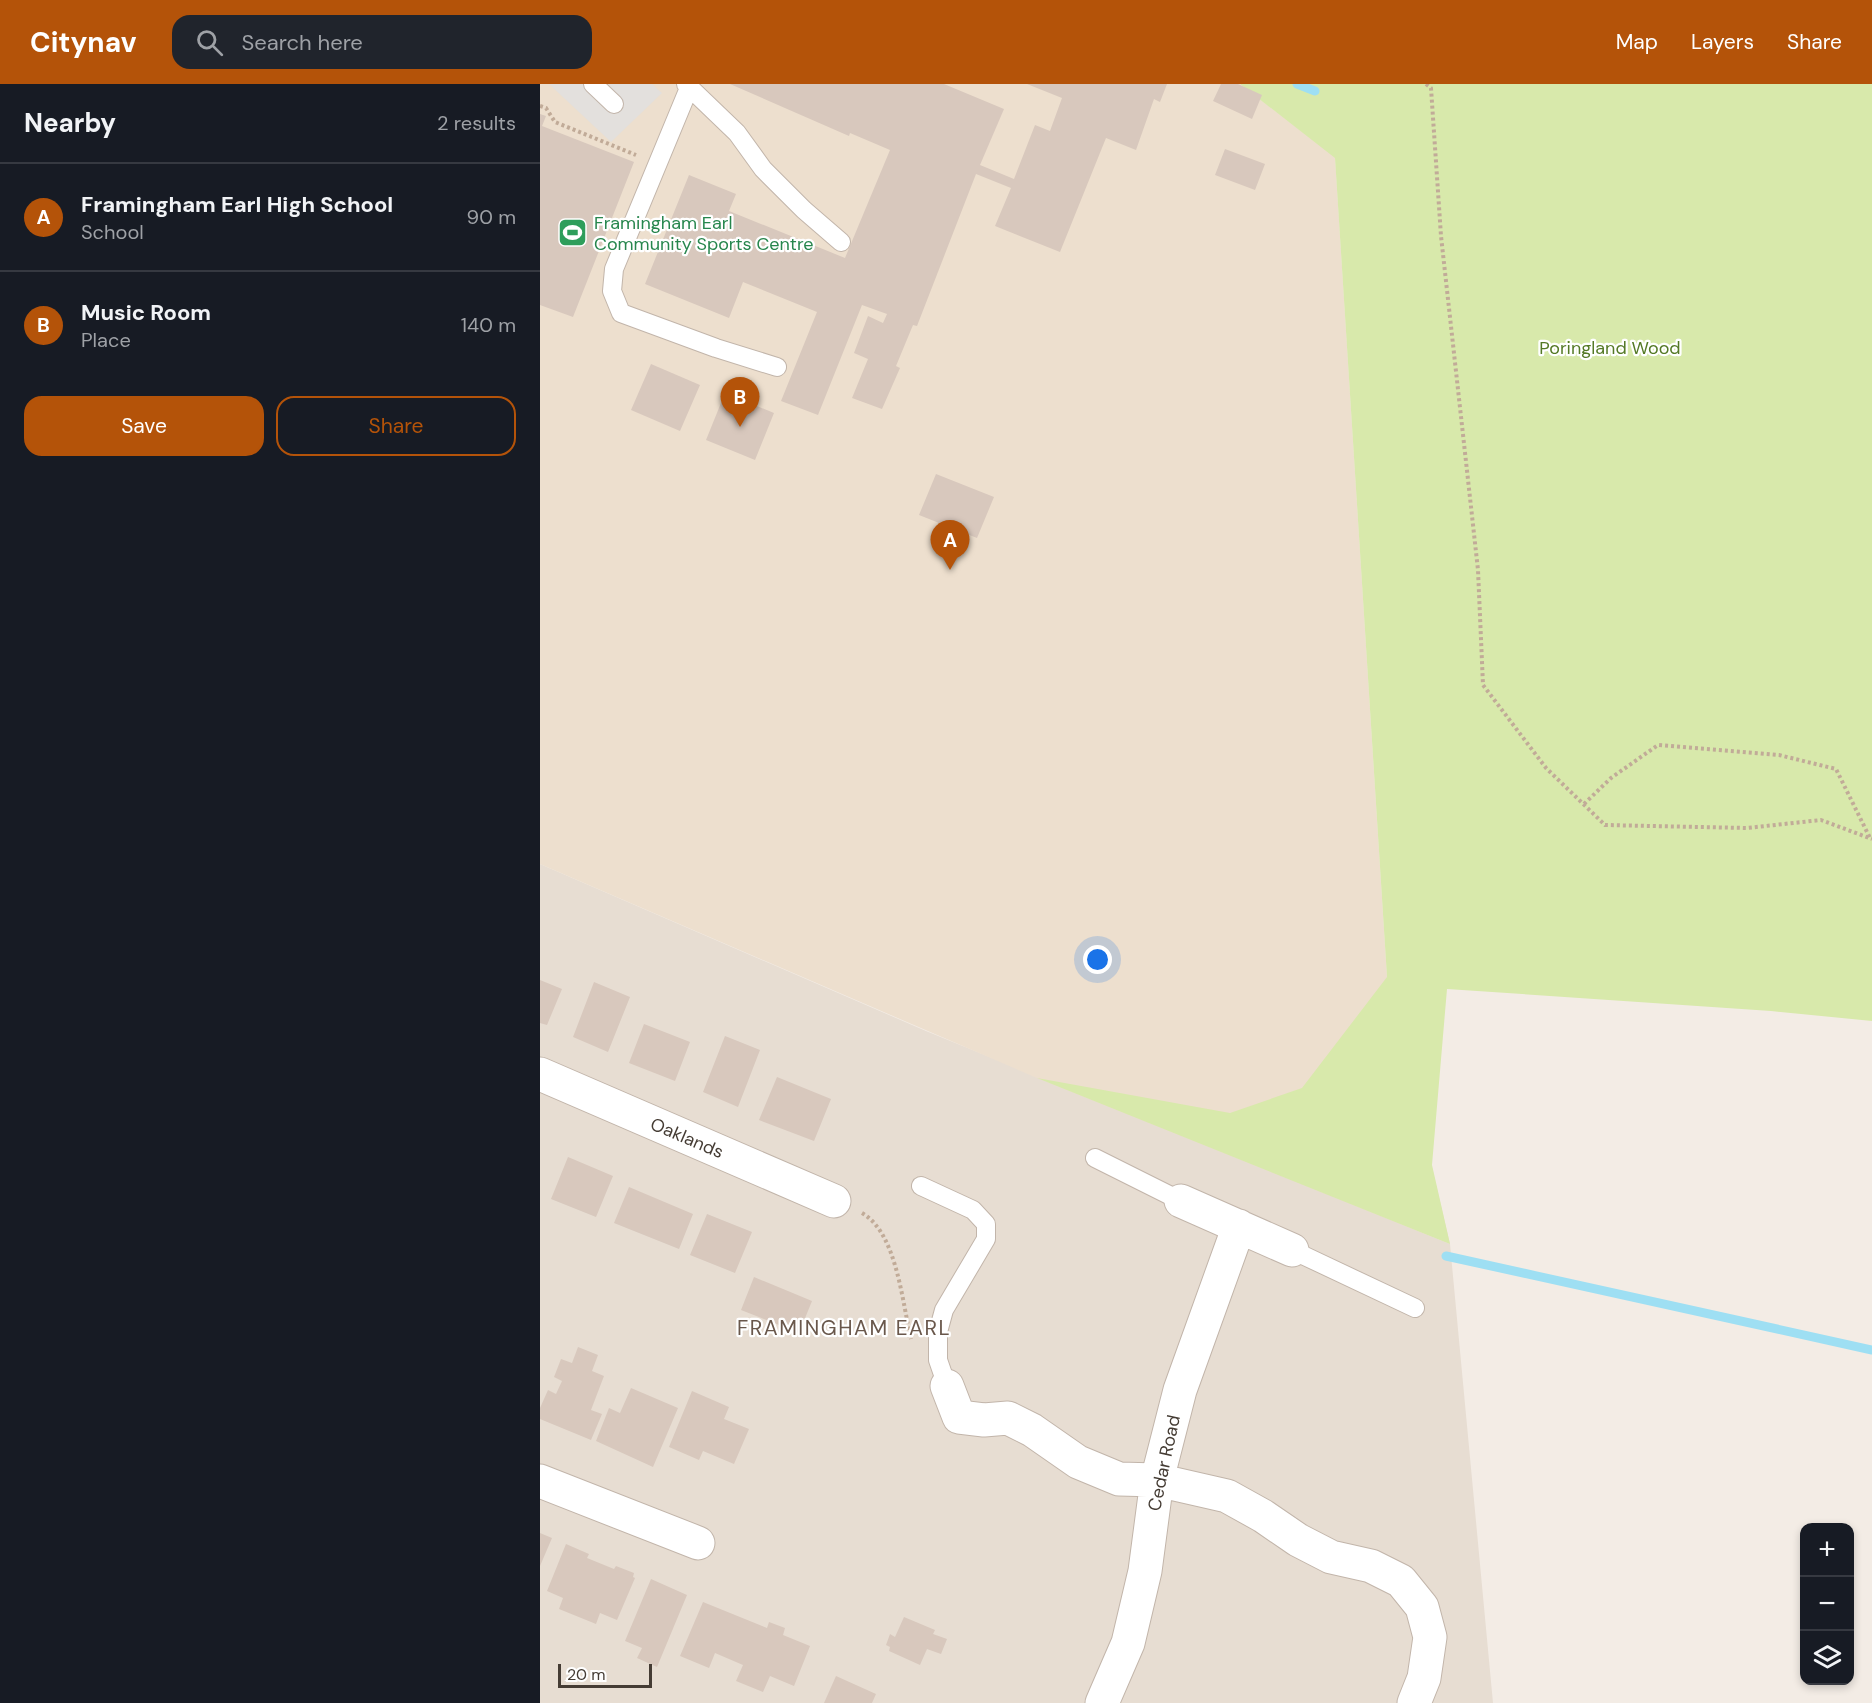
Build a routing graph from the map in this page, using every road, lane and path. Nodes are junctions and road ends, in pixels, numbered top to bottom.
1 (593, 84) edge
2 (1426, 84) edge
3 (688, 86) edge
4 (614, 104) dead end
5 (540, 106) edge
6 (658, 164) junction
7 (841, 242) dead end
8 (777, 367) dead end
9 (1584, 805) junction
10 (1871, 839) edge
11 (540, 1074) edge
12 (1095, 1158) dead end
13 (921, 1186) dead end
14 (834, 1201) joint
15 (1181, 1201) joint
16 (1239, 1226) junction
17 (1292, 1250) joint
18 (1415, 1308) dead end
19 (912, 1344) dead end
20 (947, 1386) joint
21 (540, 1480) edge
22 (1157, 1480) junction
23 (698, 1543) dead end
24 (1102, 1703) edge
25 (1414, 1703) edge

1 - 4 lane
2 - 9 path
3 - 6 lane
3 - 7 lane
5 - 6 path
6 - 8 lane
9 - 10 path
9 - 10 path
11 - 14 street, Oaklands
12 - 15 lane
13 - 20 lane
14 - 19 path
15 - 16 street
16 - 17 street
16 - 22 street, Cedar Road
17 - 18 lane
20 - 22 street
21 - 23 street
22 - 24 street, Cedar Road
22 - 25 street

